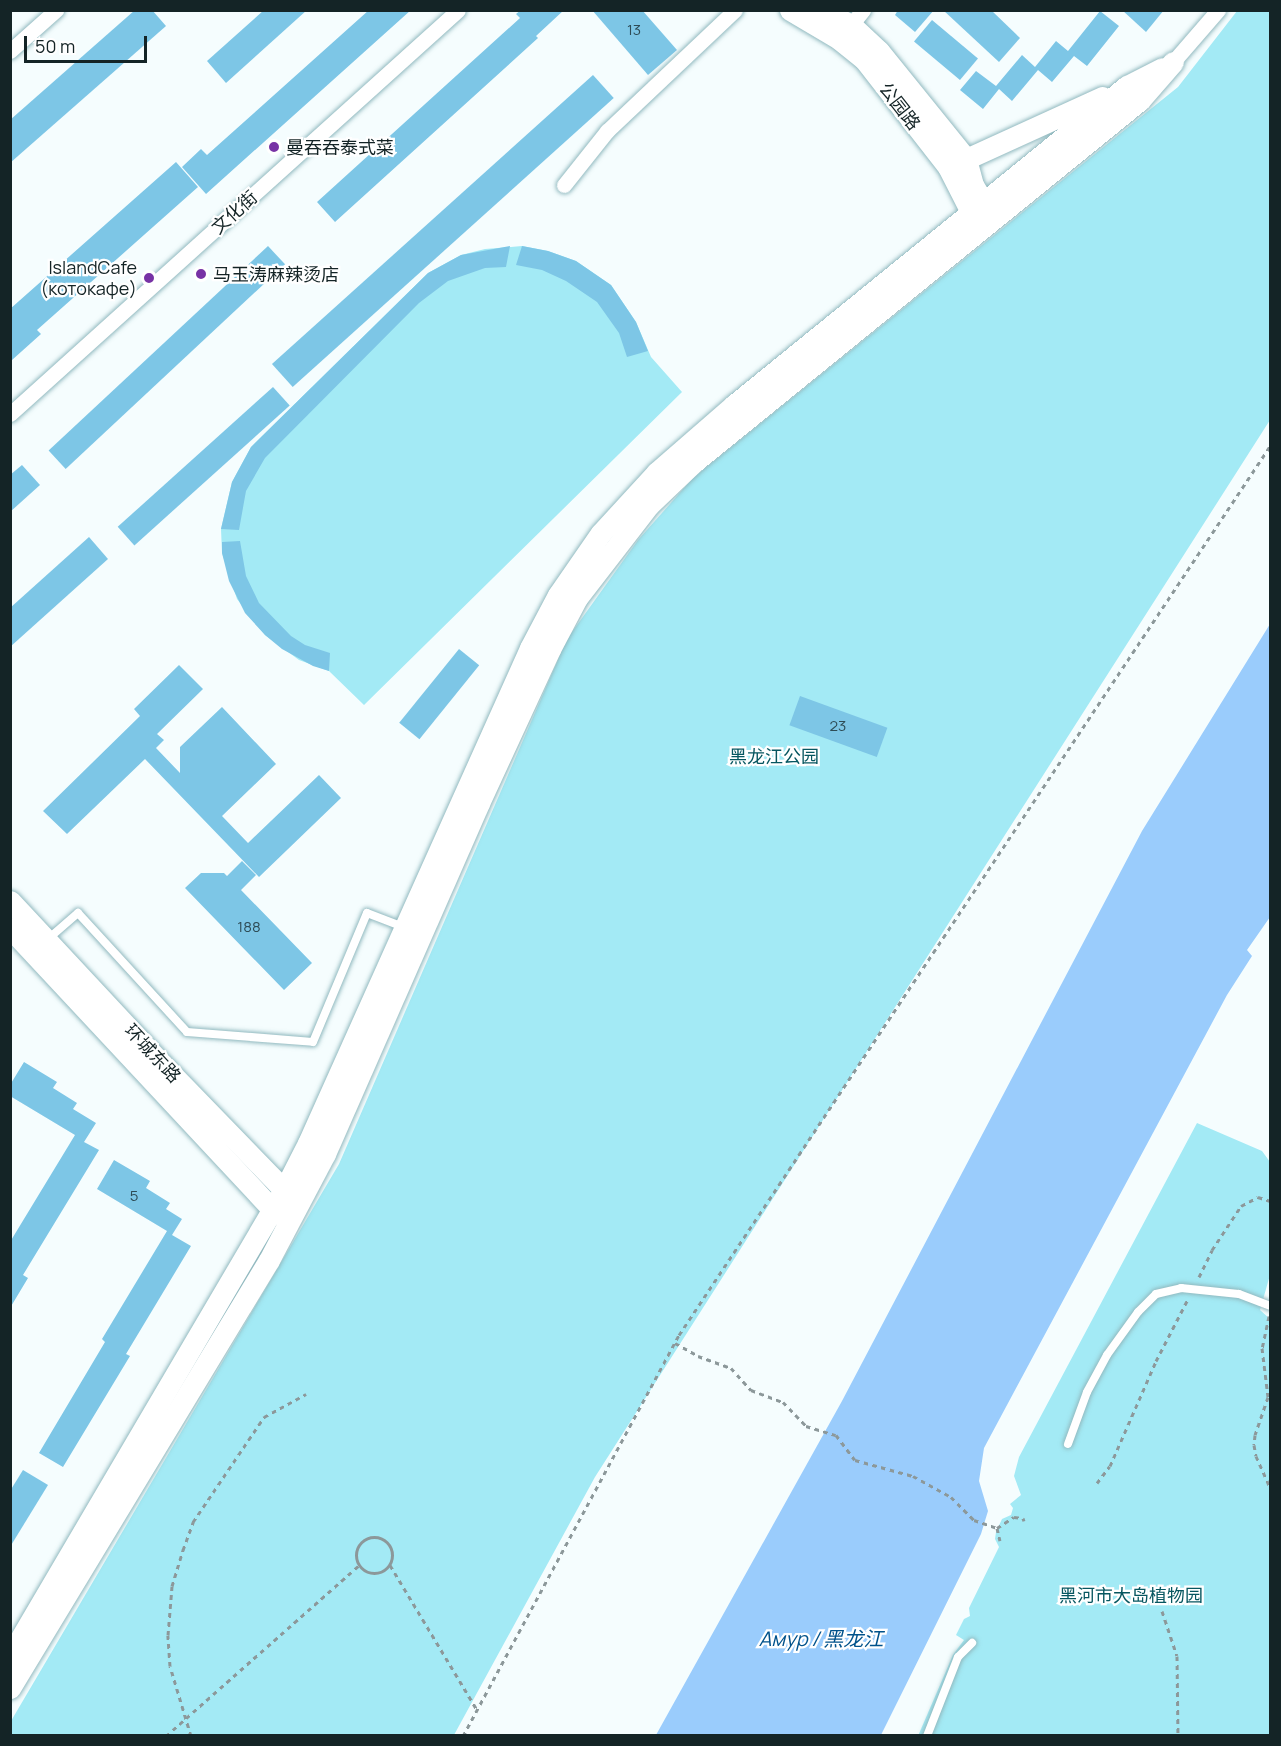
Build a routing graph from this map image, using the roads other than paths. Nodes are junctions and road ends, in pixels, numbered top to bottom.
1 (56, 10) edge
2 (458, 10) edge
3 (735, 10) edge
4 (790, 10) edge
5 (822, 10) edge
6 (1218, 10) edge
7 (851, 25) edge
8 (10, 51) edge
9 (1173, 62) junction
10 (1127, 86) junction
11 (957, 163) junction
12 (564, 185) dead end
13 (982, 216) junction
14 (10, 414) edge
15 (10, 901) edge
16 (10, 928) edge
17 (405, 928) junction
18 (47, 940) junction
19 (293, 1195) junction
20 (281, 1216) junction
21 (1270, 1306) edge
22 (1068, 1444) dead end
23 (972, 1643) dead end
24 (10, 1656) edge
25 (10, 1688) edge
26 (927, 1736) edge

1 - 8 street
2 - 14 street, 文化街
3 - 12 street
4 - 7 street, 公园路
5 - 7 street, 公园路
6 - 9 street
7 - 11 street, 公园路
9 - 10 street
9 - 13 street
10 - 11 street
10 - 13 street
11 - 13 street, 公园路
13 - 17 street
13 - 19 street
15 - 18 street, 环城东路
16 - 20 street, 环城东路
17 - 18 lane
17 - 19 street
18 - 19 street, 环城东路
19 - 20 street
20 - 24 street
20 - 25 street
21 - 22 lane
23 - 26 lane

